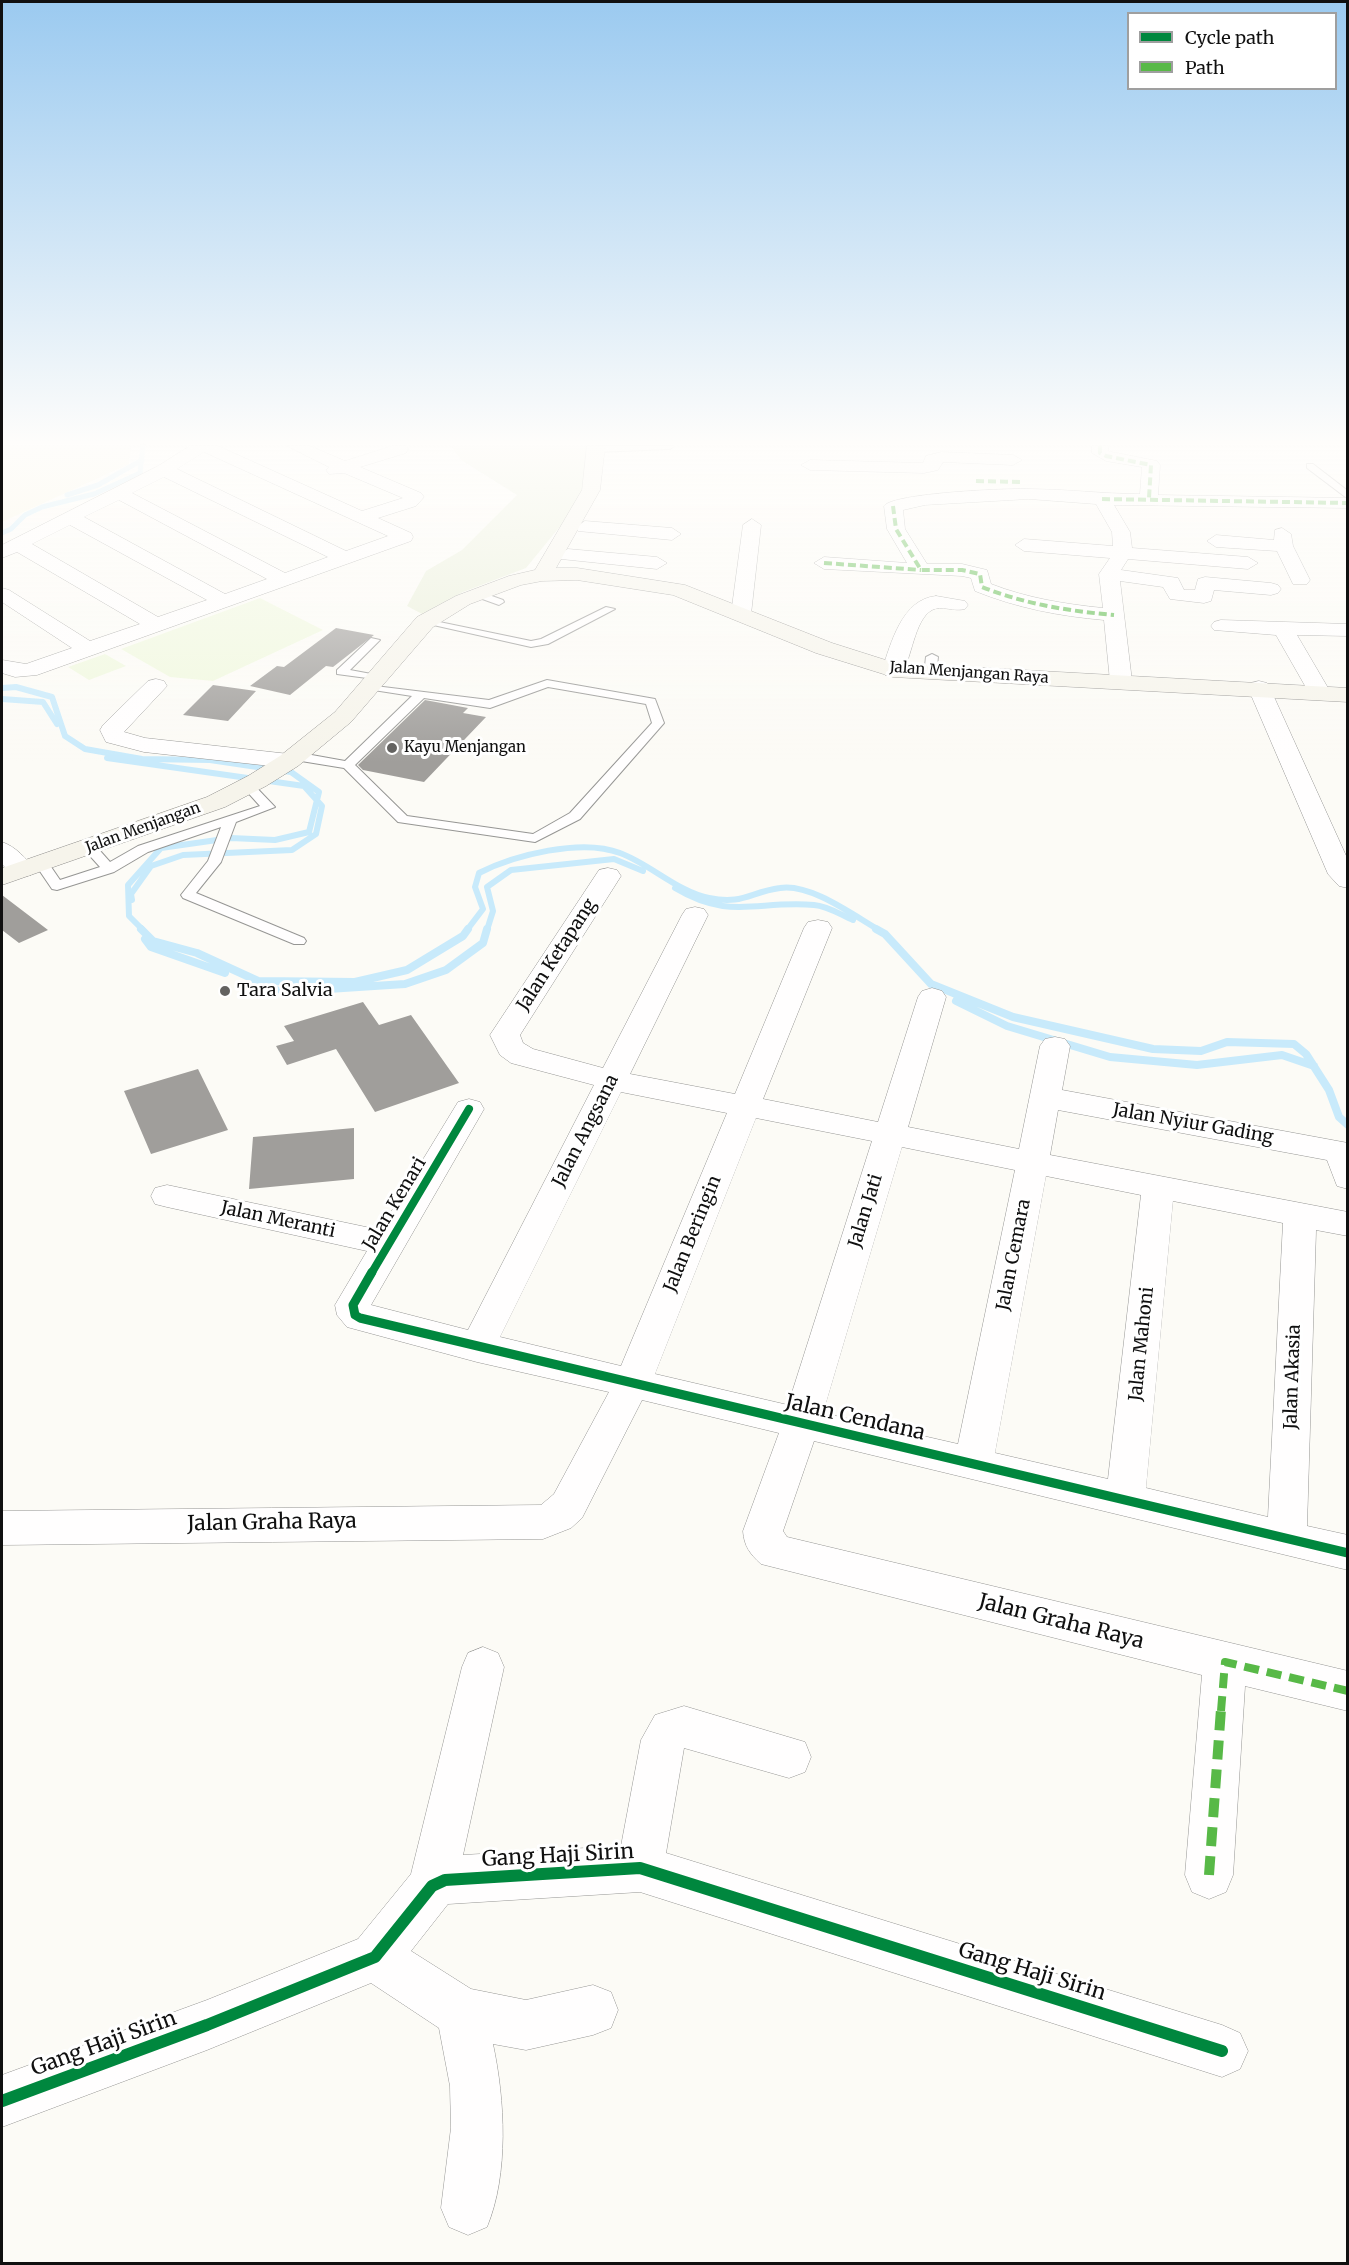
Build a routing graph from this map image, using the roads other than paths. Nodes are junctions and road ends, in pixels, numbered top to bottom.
1 (17, 552) edge
2 (133, 552) edge
3 (230, 552) edge
4 (332, 552) edge
5 (366, 552) edge
6 (556, 552) edge
7 (663, 552) edge
8 (749, 552) edge
9 (910, 552) edge
10 (1118, 552) edge
11 (1180, 552) edge
12 (1292, 552) edge
13 (568, 555) dead end
14 (347, 559) junction
15 (657, 563) junction
16 (824, 563) dead end
17 (1248, 563) dead end
18 (921, 570) junction
19 (542, 574) junction
20 (1109, 574) junction
21 (1300, 579) dead end
22 (286, 581) junction
23 (647, 583) junction
24 (1271, 589) dead end
25 (2, 594) edge
26 (478, 594) junction
27 (225, 602) junction
28 (499, 603) dead end
29 (958, 605) dead end
30 (610, 609) dead end
31 (741, 614) junction
32 (1114, 615) junction
33 (424, 622) junction
34 (158, 626) junction
35 (1221, 626) dead end
36 (1283, 629) junction
37 (1347, 630) edge
38 (375, 640) dead end
39 (90, 650) junction
40 (2, 666) edge
41 (893, 670) junction
42 (1121, 681) junction
43 (374, 683) junction
44 (156, 686) dead end
45 (1259, 688) junction
46 (1320, 693) junction
47 (421, 694) junction
48 (1347, 695) edge
49 (288, 761) junction
50 (348, 765) junction
51 (252, 784) junction
52 (231, 819) junction
53 (135, 841) junction
54 (89, 848) junction
55 (2, 850) edge
56 (109, 869) junction
57 (22, 870) edge
58 (608, 876) dead end
59 (1347, 880) edge
60 (695, 915) dead end
61 (819, 928) dead end
62 (299, 941) dead end
63 (932, 997) dead end
64 (1055, 1046) dead end
65 (612, 1080) junction
66 (1045, 1097) junction
67 (746, 1106) junction
68 (469, 1109) dead end
69 (890, 1134) junction
70 (1032, 1162) junction
71 (1344, 1165) edge
72 (1158, 1187) junction
73 (167, 1196) dead end
74 (1300, 1216) junction
75 (1347, 1224) edge
76 (389, 1244) junction
77 (355, 1315) joint
78 (477, 1348) junction
79 (632, 1384) junction
80 (801, 1424) junction
81 (973, 1465) junction
82 (1125, 1500) junction
83 (543, 1522) joint
84 (2, 1528) edge
85 (1287, 1539) junction
86 (774, 1552) joint
87 (1347, 1553) edge
88 (1225, 1662) junction
89 (483, 1667) dead end
90 (1347, 1691) edge
91 (789, 1757) dead end
92 (640, 1868) junction
93 (1209, 1875) dead end
94 (432, 1886) junction
95 (375, 1957) junction
96 (593, 2010) dead end
97 (462, 2013) junction
98 (1222, 2050) dead end
99 (2, 2101) edge
100 (468, 2208) dead end

1 - 34 street
2 - 27 street
3 - 22 street
4 - 14 street
5 - 14 street
6 - 19 main road
7 - 15 street
8 - 31 street
9 - 18 street
10 - 20 street
11 - 17 street
12 - 21 street
13 - 15 street
14 - 22 street
15 - 23 street
16 - 18 street
18 - 32 street
19 - 23 main road, Jalan Menjangan Raya
19 - 26 main road, Jalan Menjangan Raya
20 - 24 street
20 - 32 street
22 - 27 street
23 - 31 main road, Jalan Menjangan Raya
25 - 39 street
26 - 28 lane
26 - 33 main road, Jalan Menjangan Raya
27 - 34 street
29 - 41 street
30 - 33 lane
31 - 41 main road, Jalan Menjangan Raya
32 - 42 street
33 - 43 main road, Jalan Menjangan Raya
34 - 39 street
35 - 36 street
36 - 37 street
36 - 46 street
38 - 43 lane
39 - 40 street
41 - 42 main road, Jalan Menjangan Raya
42 - 45 main road, Jalan Menjangan Raya
43 - 47 lane
43 - 49 main road, Jalan Menjangan Raya
44 - 49 street
45 - 46 main road, Jalan Menjangan Raya
45 - 59 street
46 - 48 main road, Jalan Menjangan Raya
47 - 50 lane
47 - 50 lane
49 - 50 lane
49 - 51 main road, Jalan Menjangan
51 - 52 lane
51 - 53 main road, Jalan Menjangan
52 - 53 lane
52 - 62 lane
53 - 54 main road, Jalan Menjangan
53 - 56 lane
54 - 56 lane
54 - 57 main road, Jalan Menjangan
55 - 57 street
56 - 57 lane
58 - 65 street, Jalan Ketapang
60 - 65 street, Jalan Angsana
61 - 67 street, Jalan Beringin
63 - 69 street, Jalan Jati
64 - 66 street, Jalan Cemara
65 - 67 street
65 - 78 street, Jalan Angsana
66 - 70 street, Jalan Cemara
66 - 71 street, Jalan Nyiur Gading
67 - 69 street
67 - 79 street, Jalan Beringin
68 - 76 street, Jalan Kenari
69 - 70 street
69 - 80 street, Jalan Jati
70 - 72 street
70 - 81 street, Jalan Cemara
72 - 74 street
72 - 82 street, Jalan Mahoni
73 - 76 street, Jalan Meranti
74 - 75 street
74 - 85 street, Jalan Akasia
76 - 77 street, Jalan Kenari
77 - 78 street, Jalan Cendana
78 - 79 street, Jalan Cendana
79 - 80 street, Jalan Cendana
79 - 83 street, Jalan Beringin
80 - 81 street, Jalan Cendana
80 - 86 street, Jalan Jati
81 - 82 street, Jalan Cendana
82 - 85 street, Jalan Cendana
83 - 84 street, Jalan Graha Raya
85 - 87 street, Jalan Cendana
86 - 88 street, Jalan Graha Raya
88 - 90 street, Jalan Graha Raya
88 - 93 street
89 - 94 street
91 - 92 street
92 - 94 street, Gang Haji Sirin
92 - 98 street, Gang Haji Sirin
94 - 95 street, Gang Haji Sirin
95 - 97 street
95 - 99 street, Gang Haji Sirin
96 - 97 street
97 - 100 street

